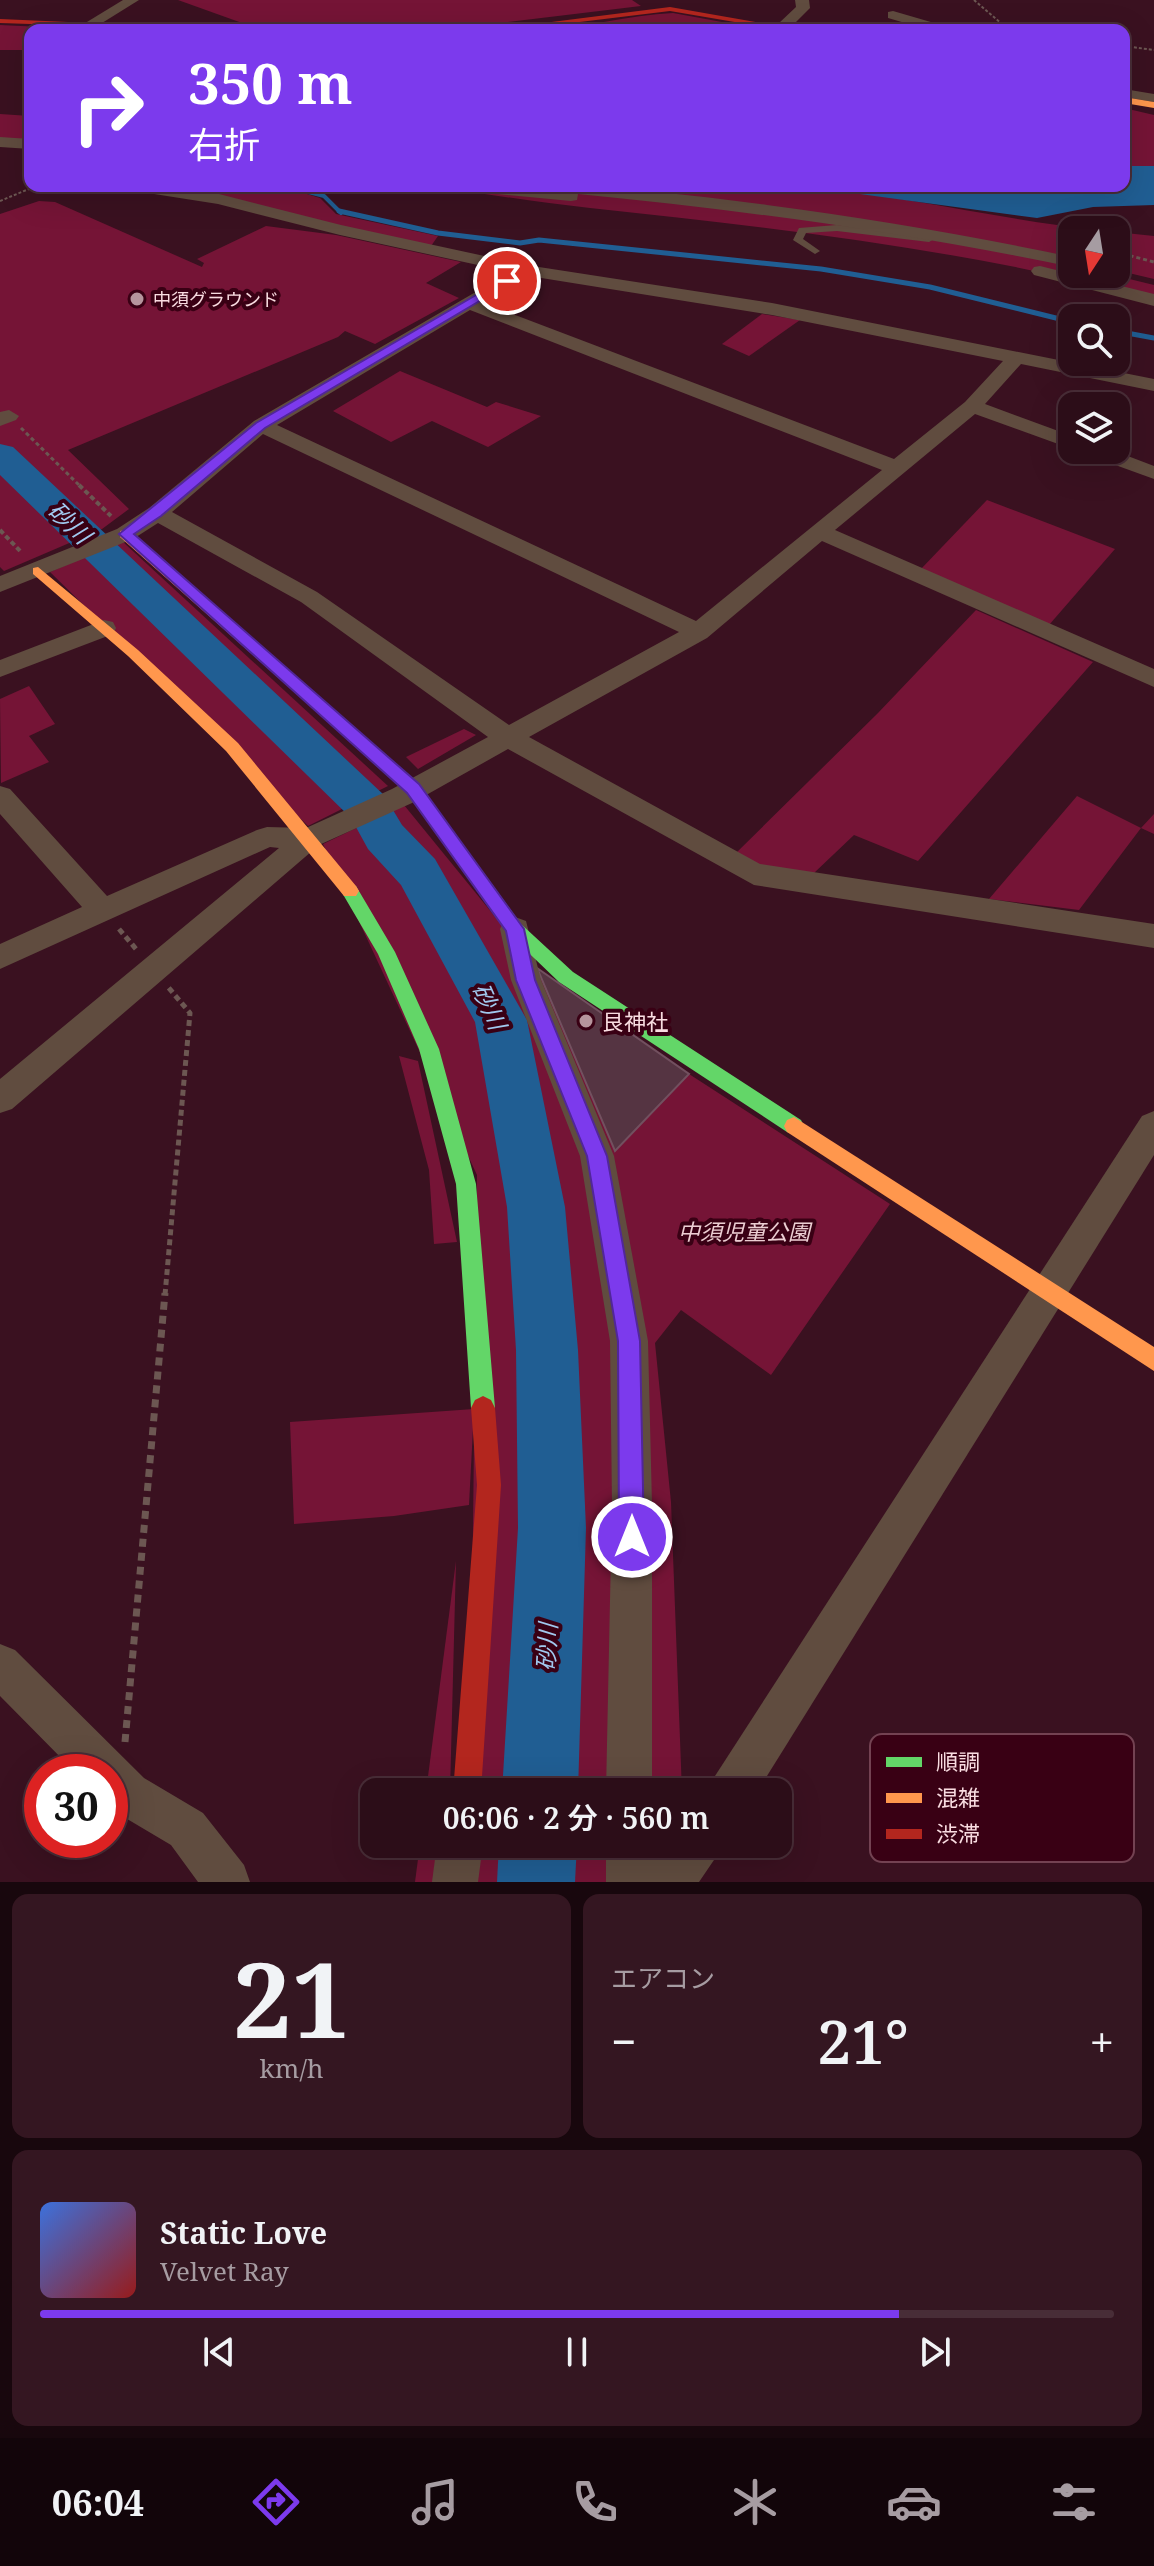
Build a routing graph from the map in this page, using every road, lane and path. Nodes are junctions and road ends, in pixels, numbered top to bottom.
1 (132, 0) edge
2 (802, 0) edge
3 (974, 0) edge
4 (893, 15) dead end
5 (0, 21) edge
6 (67, 24) edge
7 (91, 24) edge
8 (561, 24) edge
9 (760, 24) edge
10 (793, 24) edge
11 (923, 24) edge
12 (1002, 24) edge
13 (1130, 47) edge
14 (1154, 50) edge
15 (1130, 94) edge
16 (1154, 98) edge
17 (1130, 101) edge
18 (1154, 105) edge
19 (0, 142) edge
20 (24, 144) edge
21 (24, 191) edge
22 (174, 192) edge
23 (529, 192) edge
24 (610, 192) edge
25 (668, 198) junction
26 (0, 201) edge
27 (928, 236) junction
28 (815, 251) dead end
29 (1130, 256) edge
30 (1058, 259) edge
31 (1154, 262) edge
32 (526, 270) junction
33 (1130, 275) edge
34 (1141, 277) dead end
35 (1154, 300) edge
36 (468, 303) junction
37 (1017, 357) junction
38 (1154, 385) edge
39 (972, 406) junction
40 (5, 418) edge
41 (261, 425) junction
42 (1058, 438) edge
43 (1130, 464) edge
44 (897, 468) junction
45 (1154, 473) edge
46 (157, 513) junction
47 (820, 532) junction
48 (125, 534) junction
49 (38, 571) junction
50 (0, 585) edge
51 (104, 628) junction
52 (698, 632) junction
53 (0, 669) edge
54 (1154, 679) edge
55 (507, 737) junction
56 (407, 792) junction
57 (0, 796) edge
58 (309, 838) junction
59 (102, 910) junction
60 (515, 929) junction
61 (1154, 936) edge
62 (0, 957) edge
63 (153, 970) junction
64 (0, 1099) edge
65 (1154, 1126) edge
66 (1051, 1292) junction
67 (1154, 1360) edge
68 (0, 1665) edge
69 (88, 1754) edge
70 (114, 1754) edge
71 (468, 1778) edge
72 (629, 1778) edge
73 (740, 1778) edge
74 (128, 1789) edge
75 (458, 1858) edge
76 (629, 1858) edge
77 (689, 1858) edge
78 (227, 1882) edge
79 (455, 1882) edge
80 (629, 1882) edge
81 (650, 1882) edge

1 - 7 street
2 - 10 street
3 - 12 path
4 - 11 street
5 - 6 street
8 - 9 street
13 - 14 path
15 - 16 street
17 - 18 street
19 - 20 street
21 - 26 path
22 - 32 street
23 - 25 street
24 - 25 street
25 - 27 street
27 - 28 lane
27 - 30 street
27 - 35 street
29 - 31 path
32 - 36 street
32 - 37 street
33 - 34 street
36 - 41 street
36 - 44 street
37 - 38 street
37 - 39 street
39 - 42 street
39 - 44 street
40 - 48 path
41 - 46 street
41 - 52 street
43 - 45 street
44 - 47 street
46 - 48 street
46 - 55 street
47 - 52 street
47 - 54 street
48 - 49 street
48 - 56 street
49 - 50 street
49 - 51 street
51 - 53 street
51 - 58 street
52 - 55 street
55 - 56 street
55 - 61 street
56 - 58 street
56 - 60 street
57 - 59 street
58 - 59 street
58 - 63 street
58 - 71 street
59 - 62 street
59 - 63 path
60 - 66 street
60 - 72 street
63 - 64 street
63 - 70 path
65 - 66 street
66 - 67 street
66 - 73 street
68 - 69 street
74 - 78 street
75 - 79 street
76 - 80 street
77 - 81 street

